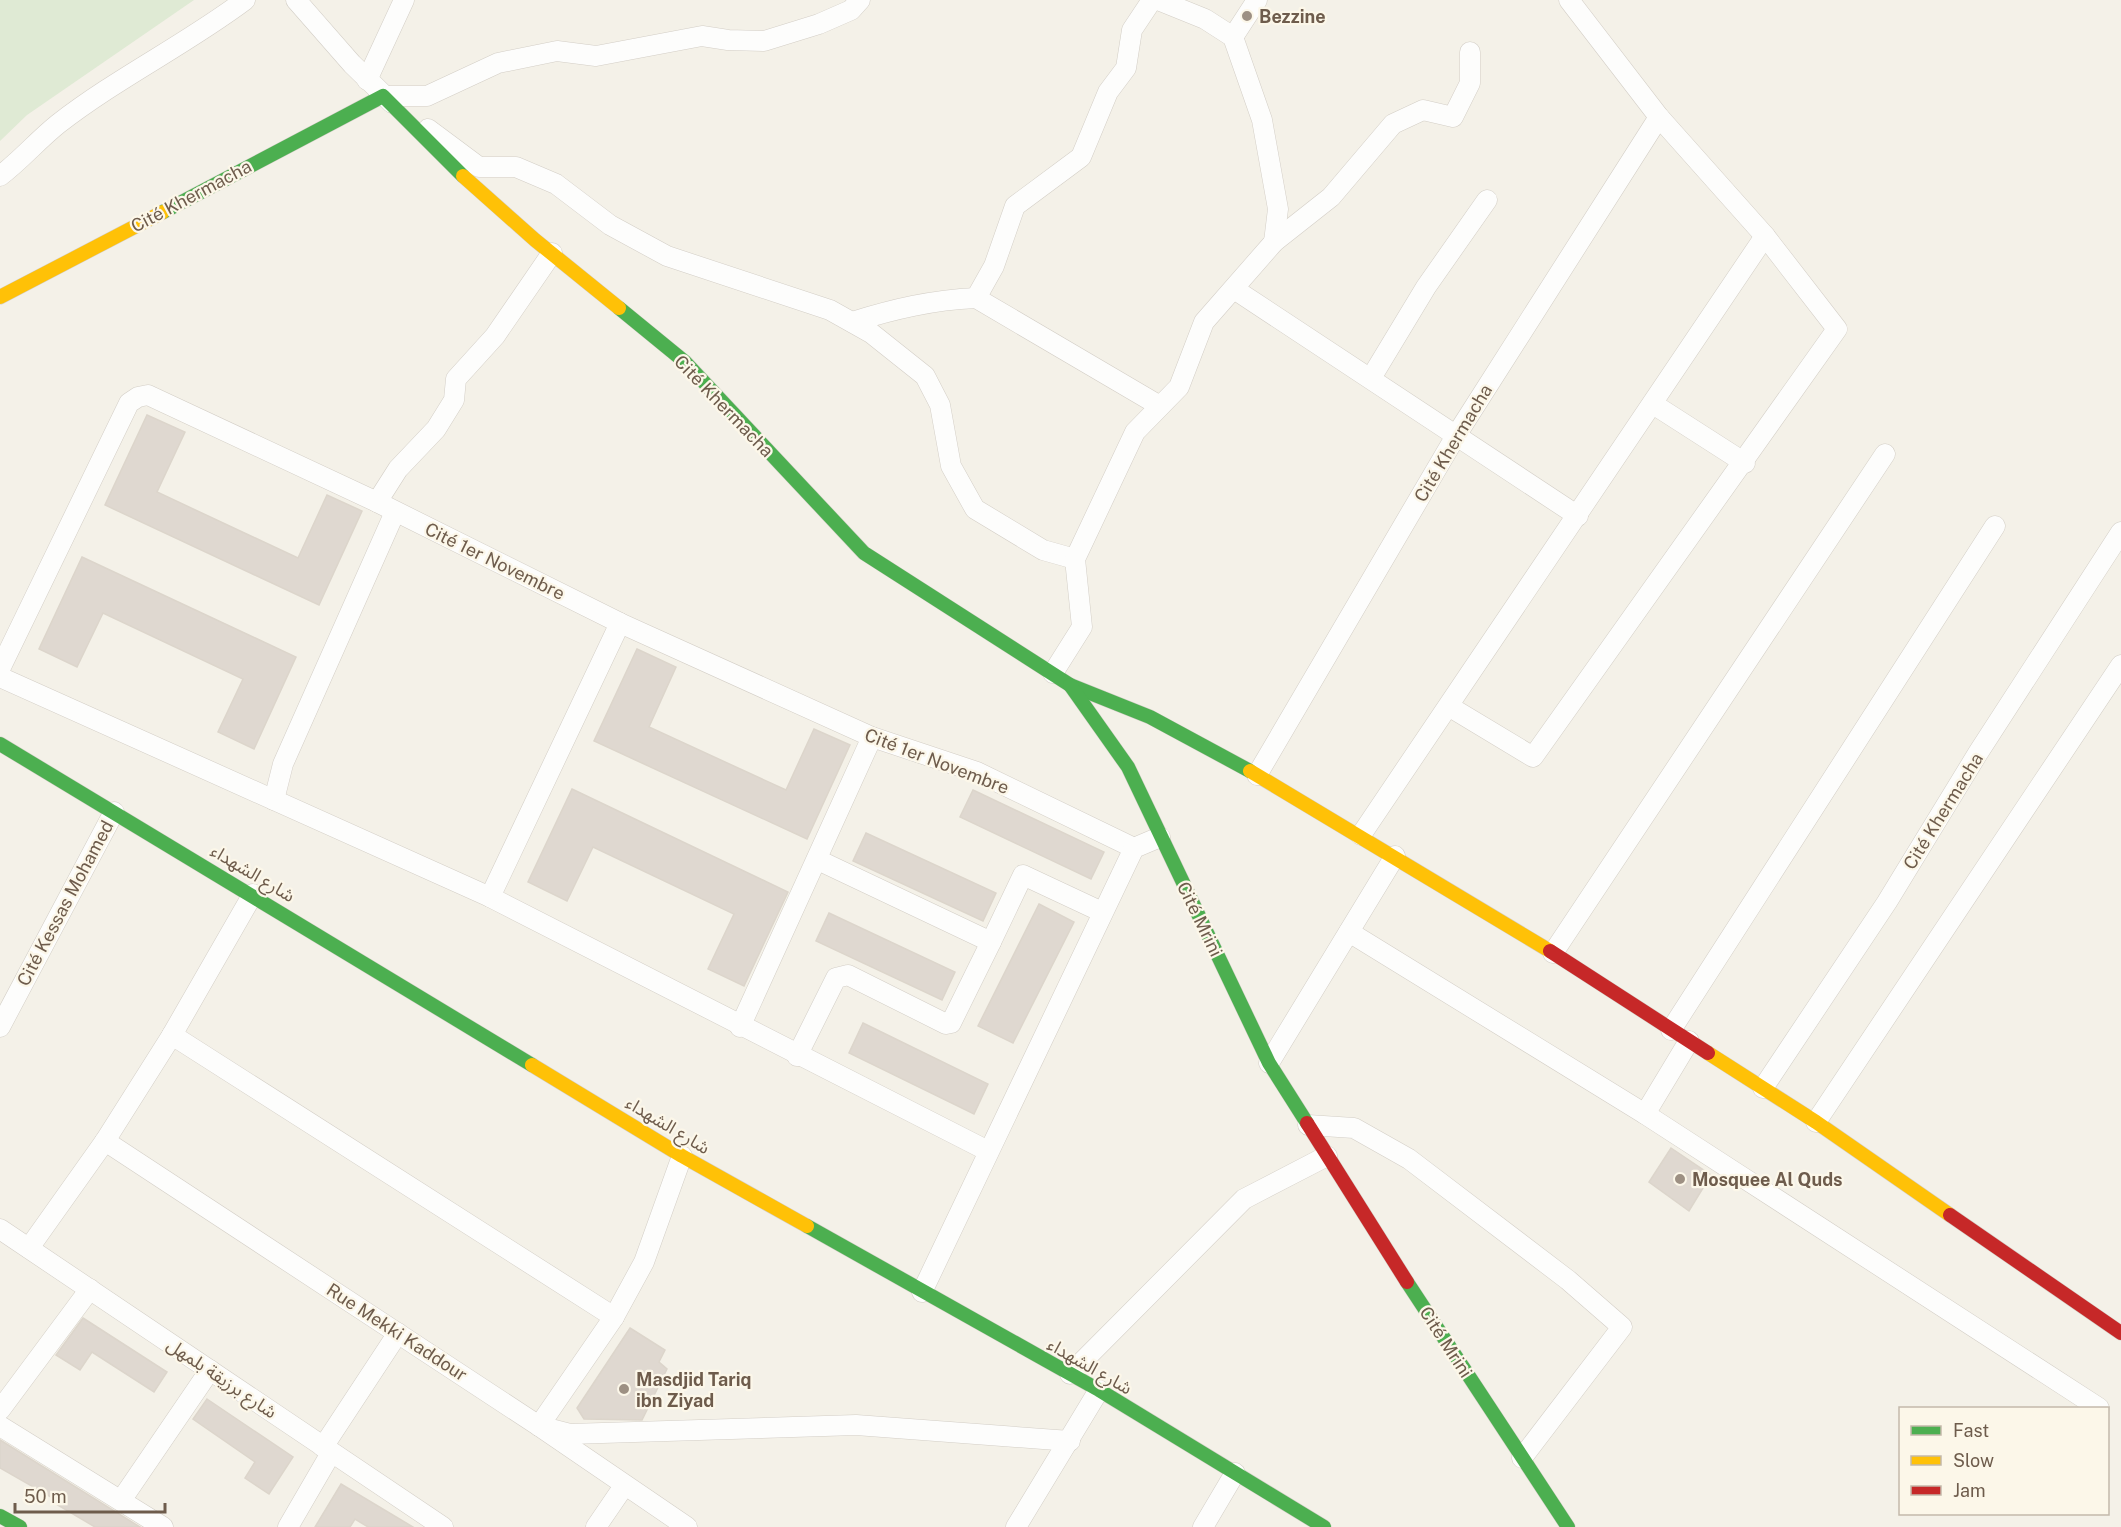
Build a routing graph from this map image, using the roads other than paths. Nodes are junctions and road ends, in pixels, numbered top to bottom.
1 (245, 0) edge
2 (296, 0) edge
3 (404, 0) edge
4 (860, 0) edge
5 (1152, 0) edge
6 (1158, 0) edge
7 (1257, 0) edge
8 (1569, 0) edge
9 (1233, 37) junction
10 (1470, 52) dead end
11 (368, 80) junction
12 (383, 96) junction
13 (1659, 117) junction
14 (0, 176) edge
15 (1486, 200) dead end
16 (1765, 236) junction
17 (1274, 242) junction
18 (552, 253) junction
19 (1234, 289) junction
20 (0, 297) edge
21 (976, 297) junction
22 (852, 322) junction
23 (1371, 378) junction
24 (1653, 404) junction
25 (1160, 406) junction
26 (1457, 434) junction
27 (1885, 454) dead end
28 (1745, 463) junction
29 (376, 502) junction
30 (395, 512) junction
31 (1578, 516) junction
32 (1995, 526) dead end
33 (2121, 532) edge
34 (1075, 559) junction
35 (620, 623) junction
36 (2121, 665) edge
37 (0, 669) edge
38 (1053, 673) junction
39 (0, 677) edge
40 (1070, 685) junction
41 (1450, 707) junction
42 (872, 737) junction
43 (0, 744) edge
44 (1257, 775) junction
45 (274, 800) junction
46 (114, 812) junction
47 (1361, 836) junction
48 (1160, 837) junction
49 (1134, 848) junction
50 (1395, 856) junction
51 (818, 860) junction
52 (253, 894) junction
53 (490, 897) junction
54 (1102, 912) junction
55 (1349, 932) junction
56 (991, 942) junction
57 (1553, 953) junction
58 (0, 1027) edge
59 (740, 1027) junction
60 (1671, 1030) junction
61 (172, 1035) junction
62 (1689, 1041) junction
63 (797, 1056) junction
64 (1269, 1063) junction
65 (1763, 1088) junction
66 (1645, 1113) junction
67 (1816, 1122) junction
68 (1308, 1125) junction
69 (105, 1141) junction
70 (988, 1151) junction
71 (682, 1156) junction
72 (1328, 1156) junction
73 (0, 1229) edge
74 (29, 1248) junction
75 (90, 1289) junction
76 (922, 1292) junction
77 (614, 1317) junction
78 (398, 1333) junction
79 (2121, 1333) edge
80 (210, 1370) junction
81 (1070, 1374) junction
82 (1099, 1390) junction
83 (2097, 1407) edge
84 (0, 1410) edge
85 (0, 1426) edge
86 (539, 1426) junction
87 (1070, 1441) junction
88 (327, 1450) junction
89 (1522, 1458) junction
90 (1235, 1473) junction
91 (624, 1486) junction
92 (122, 1500) junction
93 (0, 1516) edge
94 (20, 1527) edge
95 (163, 1527) edge
96 (288, 1527) edge
97 (443, 1527) edge
98 (596, 1527) edge
99 (687, 1527) edge
100 (1016, 1527) edge
101 (1203, 1527) edge
102 (1324, 1527) edge
103 (1568, 1527) edge

1 - 14 street
2 - 11 street
3 - 11 street
4 - 12 street, Cité Khermacha
5 - 21 street
6 - 9 street
7 - 9 street
8 - 13 street
9 - 17 street
10 - 17 street
11 - 12 street
12 - 18 street, Cité Khermacha
12 - 20 street, Cité Khermacha
12 - 22 street
13 - 16 street
13 - 26 street, Cité Khermacha
15 - 23 street
16 - 24 street
16 - 28 street
17 - 19 street
18 - 29 street
18 - 38 street, Cité Khermacha
19 - 23 street
19 - 25 street
21 - 22 street
21 - 25 street
22 - 34 street
23 - 26 street
24 - 28 street
24 - 31 street
25 - 34 street
26 - 31 street
26 - 44 street, Cité Khermacha
27 - 57 street
28 - 41 street
29 - 30 street, Cité 1er Novembre
29 - 37 street, Cité 1er Novembre
30 - 35 street, Cité 1er Novembre
30 - 45 street
31 - 41 street
32 - 60 street
33 - 65 street, Cité Khermacha
34 - 38 street
35 - 42 street, Cité 1er Novembre
35 - 53 street
36 - 67 street
38 - 40 street, Cité Khermacha
39 - 45 street
40 - 44 street, Cité Khermacha
40 - 48 street, Cité Mrini
41 - 47 street
42 - 49 street, Cité 1er Novembre
42 - 51 street
43 - 46 street, شارع الشهداء
44 - 47 street, Cité Khermacha
45 - 53 street
46 - 52 street, شارع الشهداء
46 - 58 street, Cité Kessas Mohamed
47 - 50 street, Cité Khermacha
48 - 49 street
48 - 64 street, Cité Mrini
49 - 54 street
50 - 55 street
50 - 57 street, Cité Khermacha
51 - 56 street
51 - 59 street
52 - 61 street
52 - 71 street, شارع الشهداء
53 - 59 street
54 - 56 street
54 - 70 street
55 - 64 street
55 - 66 street
56 - 63 street
57 - 60 street, Cité Khermacha
59 - 63 street
60 - 62 street, Cité Khermacha
61 - 69 street
61 - 77 street
62 - 65 street, Cité Khermacha
62 - 66 street
63 - 70 street
64 - 68 street, Cité Mrini
65 - 67 street, Cité Khermacha
66 - 83 street
67 - 79 street, Cité Khermacha
68 - 72 street, Cité Mrini
68 - 89 street
69 - 74 street
69 - 78 street, Rue Mekki Kaddour
70 - 76 street
71 - 76 street, شارع الشهداء
71 - 77 street
72 - 81 street
72 - 89 street, Cité Mrini
73 - 74 street, شارع برزيقة بلمهل
74 - 75 street, شارع برزيقة بلمهل
75 - 80 street, شارع برزيقة بلمهل
75 - 84 street
76 - 81 street, شارع الشهداء
77 - 86 street
78 - 86 street, Rue Mekki Kaddour
78 - 88 street
80 - 88 street, شارع برزيقة بلمهل
80 - 92 street
81 - 82 street, شارع الشهداء
82 - 87 street
82 - 90 street, شارع الشهداء
85 - 92 street
86 - 87 street
86 - 91 street, Rue Mekki Kaddour
87 - 100 street
88 - 96 street
88 - 97 street, شارع برزيقة بلمهل
89 - 103 street, Cité Mrini
90 - 101 street
90 - 102 street, شارع الشهداء
91 - 98 street
91 - 99 street, Rue Mekki Kaddour
92 - 95 street
93 - 94 street

